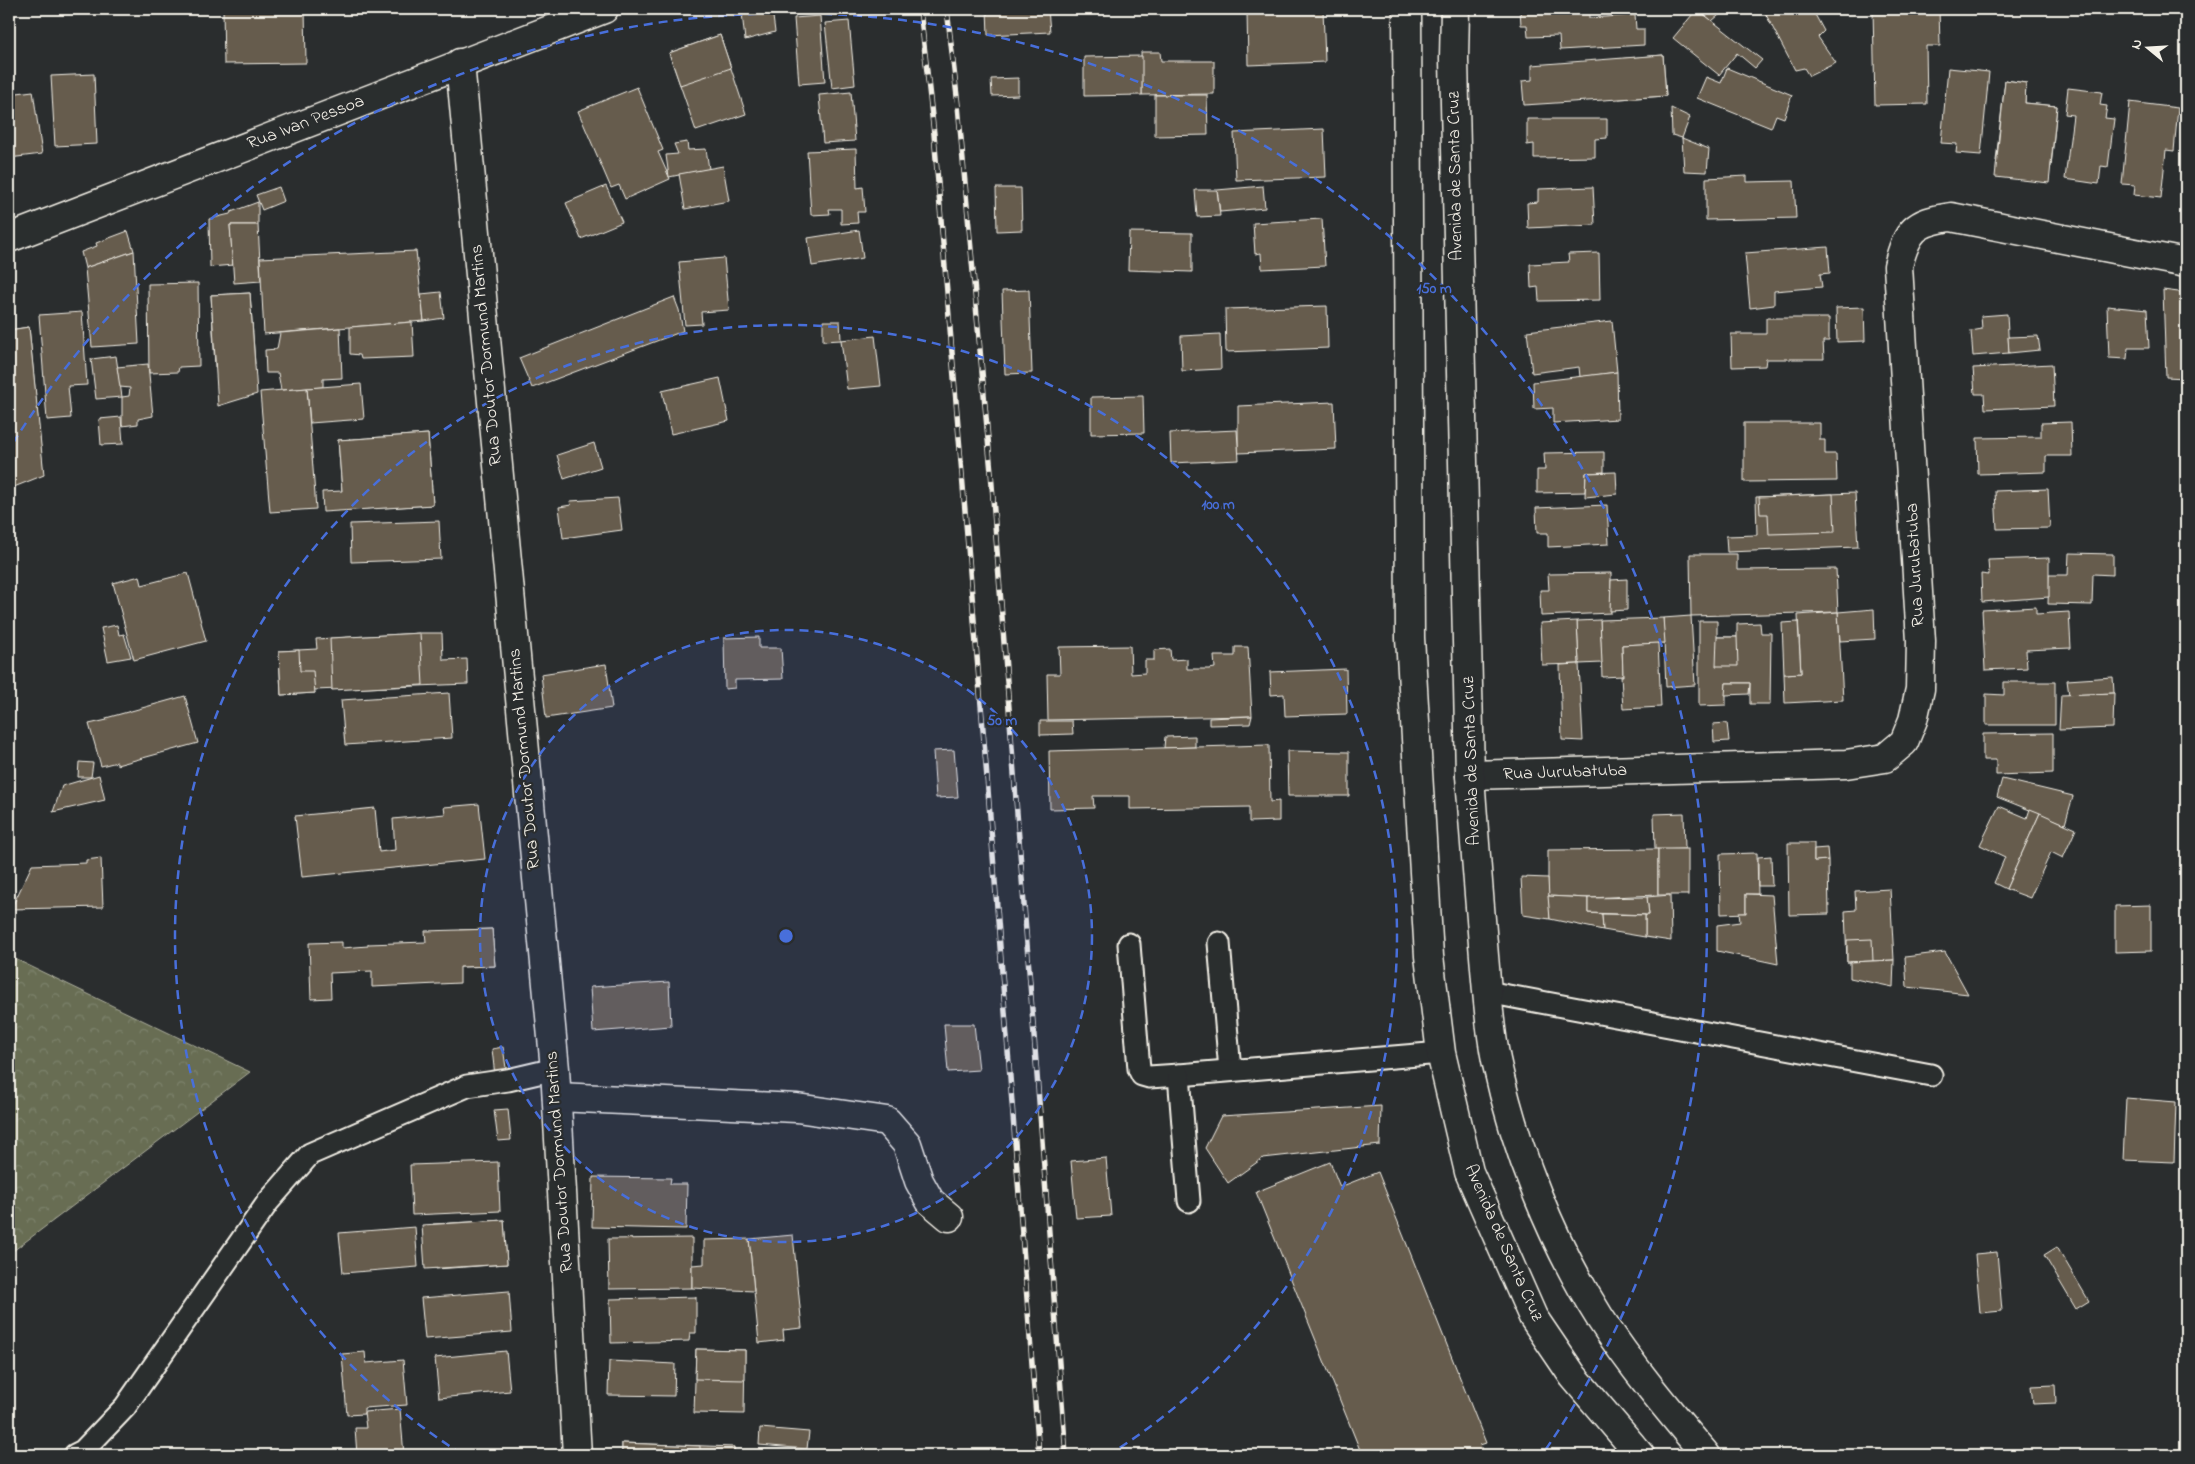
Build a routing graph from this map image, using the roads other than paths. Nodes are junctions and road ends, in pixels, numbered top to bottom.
1 (604, 9) edge
2 (1407, 9) edge
3 (1454, 9) edge
4 (460, 63) junction
5 (9, 238) edge
6 (2186, 262) edge
7 (1470, 775) junction
8 (1219, 943) dead end
9 (1129, 944) dead end
10 (1487, 992) junction
11 (1441, 1053) junction
12 (555, 1069) junction
13 (1230, 1070) junction
14 (1178, 1075) junction
15 (1931, 1075) dead end
16 (557, 1097) junction
17 (1189, 1201) dead end
18 (949, 1217) dead end
19 (75, 1455) edge
20 (577, 1455) edge
21 (1640, 1455) edge
22 (1706, 1455) edge

1 - 4 street, Rua Ivan Pessoa
2 - 11 street, Avenida de Santa Cruz
3 - 7 street, Avenida de Santa Cruz
4 - 5 street, Rua Ivan Pessoa
4 - 12 street, Rua Doutor Dormund Martins
6 - 7 street, Rua Jurubatuba
7 - 10 street, Avenida de Santa Cruz
8 - 13 lane
9 - 14 lane
10 - 15 lane
10 - 22 street, Avenida de Santa Cruz
11 - 13 lane
11 - 21 street, Avenida de Santa Cruz
12 - 16 street, Rua Doutor Dormund Martins
12 - 19 lane
13 - 14 lane
14 - 17 lane
16 - 18 street
16 - 20 street, Rua Doutor Dormund Martins

